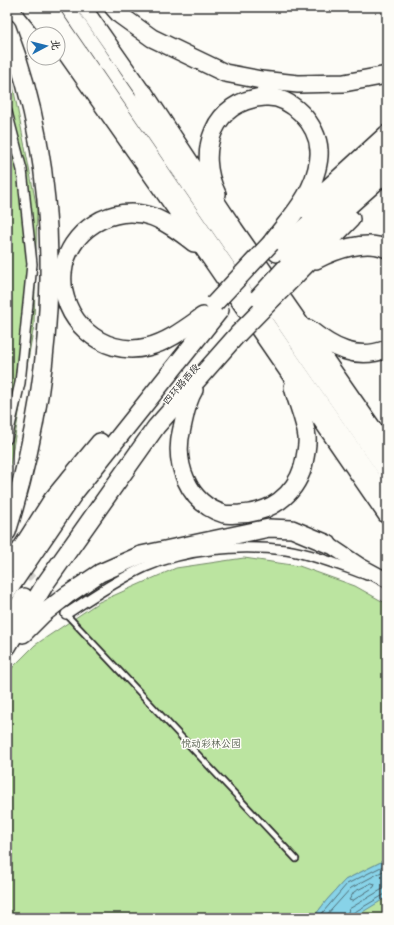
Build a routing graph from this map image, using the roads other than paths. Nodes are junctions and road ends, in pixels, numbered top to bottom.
1 (31, 7) edge
2 (49, 7) edge
3 (67, 7) edge
4 (84, 7) edge
5 (113, 7) edge
6 (46, 26) edge
7 (7, 28) edge
8 (66, 52) edge
9 (387, 75) edge
10 (144, 93) joint
11 (7, 112) edge
12 (387, 134) edge
13 (387, 151) edge
14 (387, 172) edge
15 (387, 185) edge
16 (234, 229) junction
17 (387, 249) edge
18 (282, 260) junction
19 (214, 263) junction
20 (307, 264) junction
21 (212, 310) junction
22 (298, 320) junction
23 (236, 329) junction
24 (387, 349) edge
25 (211, 364) junction
26 (289, 373) junction
27 (7, 439) edge
28 (387, 449) edge
29 (387, 474) edge
30 (387, 498) edge
31 (387, 515) edge
32 (7, 532) edge
33 (328, 544) joint
34 (7, 572) edge
35 (387, 581) edge
36 (7, 592) edge
37 (66, 614) joint
38 (7, 624) edge
39 (7, 647) edge
40 (7, 655) edge
41 (296, 859) dead end

1 - 6 highway
2 - 30 main road
3 - 29 main road
4 - 10 main road
5 - 9 highway
7 - 32 highway
8 - 19 highway
10 - 16 highway
11 - 27 street
12 - 18 highway
13 - 18 highway, 四环路西段
14 - 18 highway, 四环路西段
15 - 20 highway
16 - 18 highway
16 - 22 highway
17 - 20 highway
18 - 20 highway
18 - 21 highway, 四环路西段
18 - 23 highway, 四环路西段, bridge
19 - 21 highway
19 - 26 highway
21 - 34 highway
21 - 36 highway, 四环路西段
22 - 24 highway
22 - 28 highway
23 - 25 highway
23 - 38 highway, 四环路西段
25 - 26 highway
25 - 39 highway
26 - 31 highway
33 - 35 main road
33 - 40 highway
35 - 37 street
37 - 41 lane

